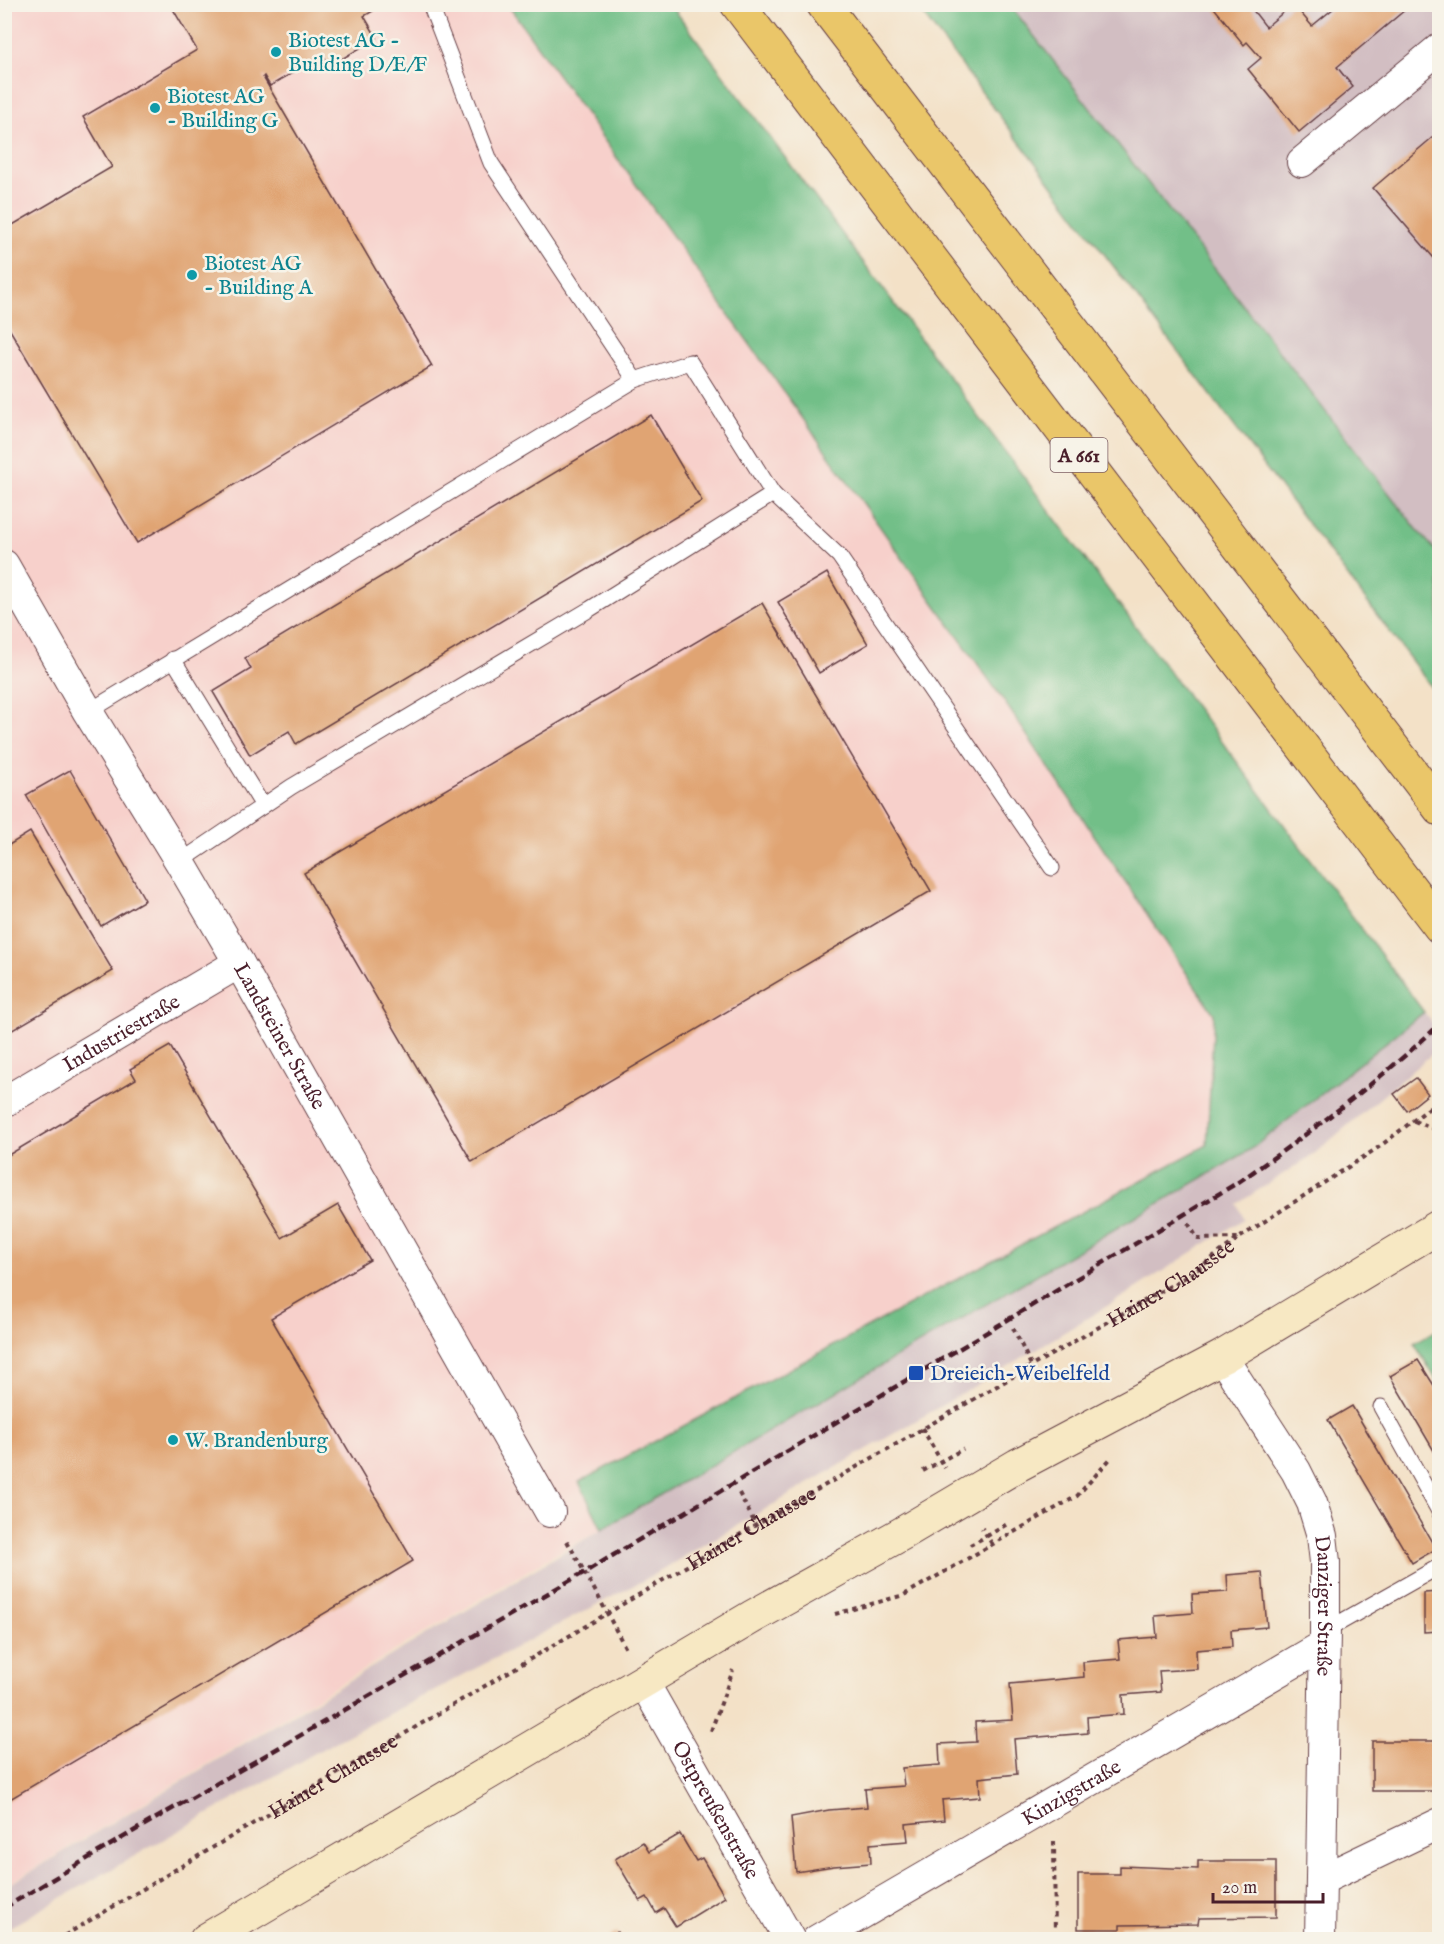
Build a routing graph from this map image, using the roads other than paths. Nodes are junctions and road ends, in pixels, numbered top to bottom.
1 (430, 4) edge
2 (737, 4) edge
3 (823, 4) edge
4 (1440, 48) edge
5 (1302, 162) dead end
6 (635, 380) junction
7 (773, 494) junction
8 (4, 565) edge
9 (173, 659) junction
10 (88, 712) junction
11 (263, 806) junction
12 (1440, 809) edge
13 (180, 862) junction
14 (1052, 868) dead end
15 (1430, 916) edge
16 (239, 963) junction
17 (4, 1102) edge
18 (1440, 1226) edge
19 (1222, 1357) junction
20 (1381, 1407) dead end
21 (550, 1512) road end
22 (1440, 1513) edge
23 (1440, 1566) edge
24 (1324, 1638) junction
25 (643, 1681) junction
26 (1440, 1823) edge
27 (1321, 1880) junction
28 (206, 1940) edge
29 (790, 1940) edge
30 (817, 1940) edge
31 (1320, 1940) edge

1 - 6 lane
2 - 15 highway, A 661
3 - 12 highway
4 - 5 street
6 - 7 lane
6 - 9 lane
7 - 11 lane
7 - 14 lane
8 - 10 street, Landsteiner Straße
9 - 10 lane
9 - 11 lane
10 - 13 street, Landsteiner Straße
11 - 13 lane
13 - 16 street, Landsteiner Straße
16 - 17 street, Industriestraße
16 - 21 street, Landsteiner Straße
18 - 19 street
19 - 24 street, Danziger Straße
19 - 25 street
20 - 22 lane
23 - 24 lane
24 - 27 street, Danziger Straße
24 - 30 street, Kinzigstraße
25 - 28 street
25 - 29 street, Ostpreußenstraße
26 - 27 street
27 - 31 street, Danziger Straße

